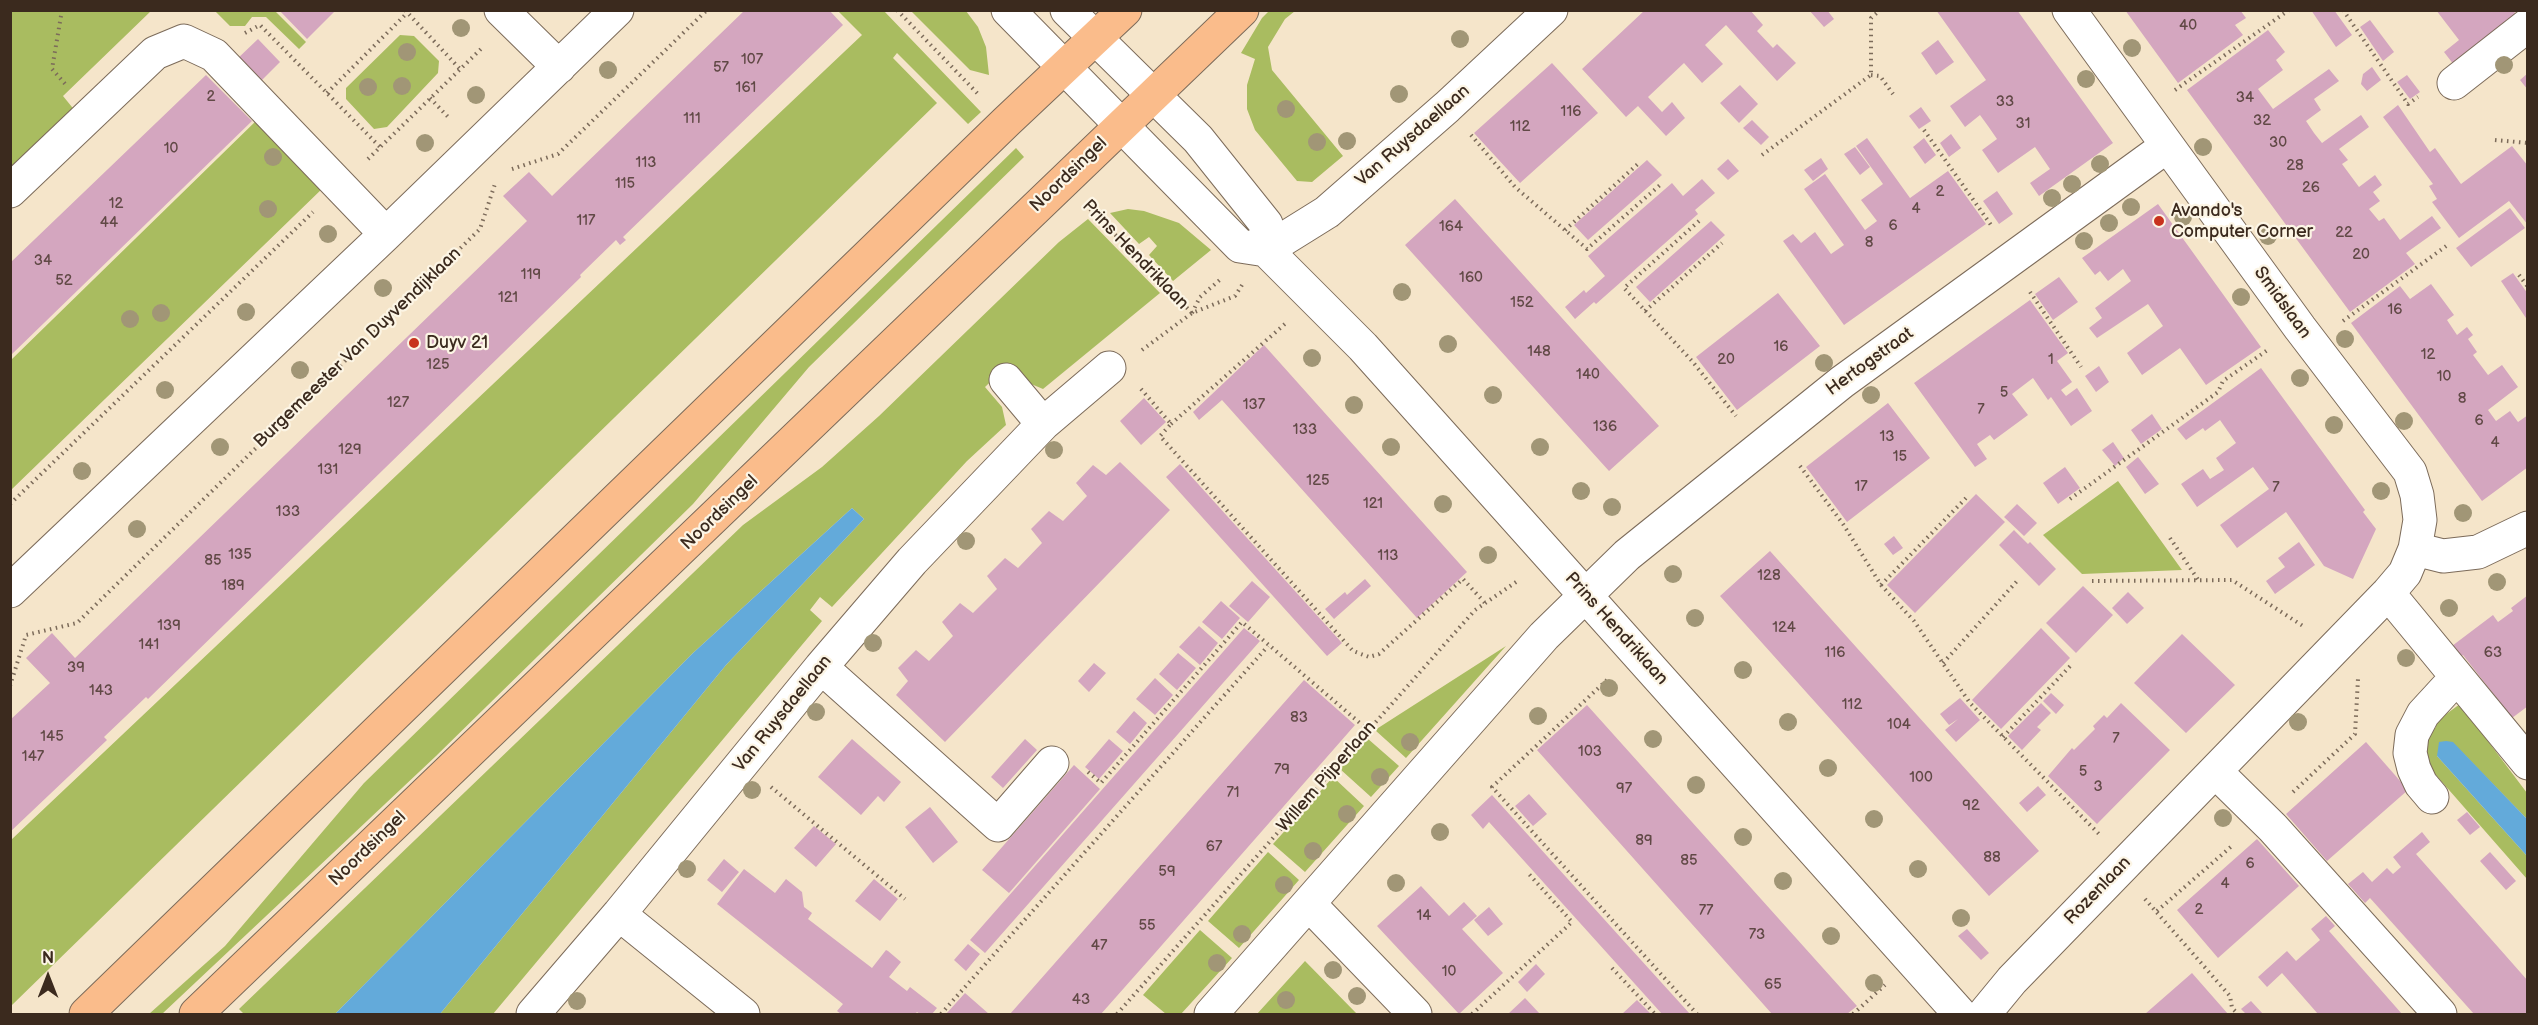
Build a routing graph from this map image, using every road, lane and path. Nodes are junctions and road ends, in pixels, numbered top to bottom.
1 (62, 10) edge
2 (617, 10) edge
3 (707, 10) edge
4 (897, 10) edge
5 (1008, 10) edge
6 (1067, 10) edge
7 (1125, 10) edge
8 (1242, 10) edge
9 (1880, 10) edge
10 (2069, 10) edge
11 (2289, 10) edge
12 (2343, 10) edge
13 (406, 11) edge
14 (506, 15) edge
15 (1545, 16) edge
16 (2528, 25) edge
17 (242, 35) dead end
18 (1096, 39) junction
19 (558, 67) junction
20 (1065, 67) junction
21 (460, 69) junction
22 (1871, 75) junction
23 (2454, 83) joint
24 (327, 93) junction
25 (1893, 94) dead end
26 (1153, 95) junction
27 (1447, 107) junction
28 (92, 112) junction
29 (2143, 112) junction
30 (1006, 122) junction
31 (1121, 125) junction
32 (1924, 130) dead end
33 (2494, 140) dead end
34 (2528, 143) edge
35 (2167, 146) junction
36 (380, 147) junction
37 (1762, 155) dead end
38 (1640, 162) dead end
39 (509, 170) dead end
40 (499, 173) dead end
41 (1063, 181) junction
42 (1660, 185) dead end
43 (340, 186) junction
44 (10, 191) edge
45 (1699, 221) dead end
46 (1565, 230) junction
47 (386, 234) junction
48 (1722, 243) dead end
49 (2449, 244) dead end
50 (1266, 250) junction
51 (2012, 260) junction
52 (2519, 275) dead end
53 (2528, 287) edge
54 (1313, 298) junction
55 (1645, 311) junction
56 (2306, 335) junction
57 (1115, 367) junction
58 (2081, 367) dead end
59 (1006, 380) dead end
60 (1043, 424) junction
61 (1171, 424) junction
62 (1769, 441) junction
63 (1968, 496) dead end
64 (2070, 499) dead end
65 (10, 504) edge
66 (2528, 528) edge
67 (2170, 538) dead end
68 (2415, 549) junction
69 (1552, 557) junction
70 (2018, 580) dead end
71 (2092, 581) dead end
72 (2199, 581) junction
73 (1881, 585) junction
74 (10, 591) edge
75 (2388, 593) junction
76 (1586, 595) junction
77 (1485, 603) junction
78 (1268, 646) junction
79 (2331, 651) junction
80 (1637, 652) junction
81 (1943, 663) junction
82 (2073, 663) dead end
83 (821, 667) junction
84 (2359, 670) dead end
85 (2457, 677) junction
86 (10, 686) edge
87 (1368, 730) junction
88 (2003, 738) junction
89 (1052, 763) joint
90 (2528, 763) edge
91 (742, 764) junction
92 (2215, 771) junction
93 (2432, 797) dead end
94 (2264, 818) junction
95 (2118, 872) junction
96 (1528, 873) dead end
97 (905, 899) dead end
98 (1308, 904) junction
99 (2157, 911) junction
100 (619, 914) junction
101 (1612, 968) dead end
102 (86, 1014) edge
103 (196, 1014) edge
104 (533, 1014) edge
105 (743, 1014) edge
106 (941, 1014) edge
107 (1117, 1014) edge
108 (1211, 1014) edge
109 (1415, 1014) edge
110 (1472, 1014) edge
111 (1655, 1014) edge
112 (1697, 1014) edge
113 (1960, 1014) edge
114 (1984, 1014) edge
115 (2238, 1014) edge
116 (2440, 1014) edge

1 - 28 path
2 - 19 street
3 - 39 path
4 - 30 path
5 - 20 street
6 - 18 street
7 - 18 main road
8 - 26 main road, Noordsingel
9 - 22 path
10 - 29 street, Smidslaan
11 - 29 path
12 - 23 path
13 - 21 path
13 - 24 path
14 - 19 street
14 - 21 path
15 - 27 street, Van Ruysdaellaan
16 - 23 street
17 - 24 path
18 - 20 main road
18 - 26 street
19 - 47 street
20 - 30 main road
20 - 31 street
21 - 36 path
22 - 25 path
22 - 37 path
24 - 36 path
26 - 31 main road, Noordsingel
26 - 50 street
27 - 46 path
27 - 50 street, Van Ruysdaellaan
28 - 43 street
28 - 44 street
29 - 35 street, Smidslaan
30 - 102 main road
31 - 41 main road, Noordsingel
31 - 50 street
32 - 51 path
33 - 34 path
35 - 51 street, Hertogstraat
35 - 56 street, Smidslaan
36 - 43 path
38 - 46 path
40 - 86 path, Burgemeester Van Duyvendijklaan
41 - 57 path, Prins Hendriklaan
41 - 103 main road, Noordsingel
42 - 46 path
43 - 47 street
43 - 65 path
45 - 55 path
47 - 74 street
48 - 55 path
49 - 56 path
50 - 54 street, Prins Hendriklaan
51 - 58 path
51 - 62 street, Hertogstraat
52 - 53 path
54 - 61 path
54 - 69 street, Prins Hendriklaan
55 - 62 path
56 - 64 path
56 - 68 street, Smidslaan
57 - 60 street, Van Ruysdaellaan
57 - 61 path
59 - 60 street
60 - 83 street, Van Ruysdaellaan
61 - 77 path
62 - 73 path
62 - 76 street, Hertogstraat
63 - 73 path
66 - 68 street
67 - 72 path
68 - 75 street, Rozenlaan
69 - 76 street, Prins Hendriklaan
69 - 77 path, Willem Pijperlaan
70 - 81 path
71 - 72 path
72 - 79 path
73 - 81 path
75 - 79 street, Rozenlaan
75 - 85 street
76 - 80 street, Prins Hendriklaan
76 - 98 street
77 - 87 path, Willem Pijperlaan
78 - 87 path
78 - 89 path
78 - 106 path
79 - 92 street, Rozenlaan
80 - 112 path
80 - 113 street, Prins Hendriklaan
81 - 88 path
82 - 88 path
83 - 89 street
83 - 91 street, Van Ruysdaellaan
84 - 94 path
85 - 90 street
85 - 93 street
87 - 107 path, Willem Pijperlaan
88 - 95 path
91 - 97 path
91 - 100 street, Van Ruysdaellaan
92 - 94 street
92 - 95 street, Rozenlaan
94 - 99 path
94 - 116 street
95 - 99 path
95 - 114 street, Rozenlaan
96 - 110 path
98 - 108 street
98 - 109 street
99 - 115 path
100 - 104 street, Van Ruysdaellaan
100 - 105 street
101 - 111 path

